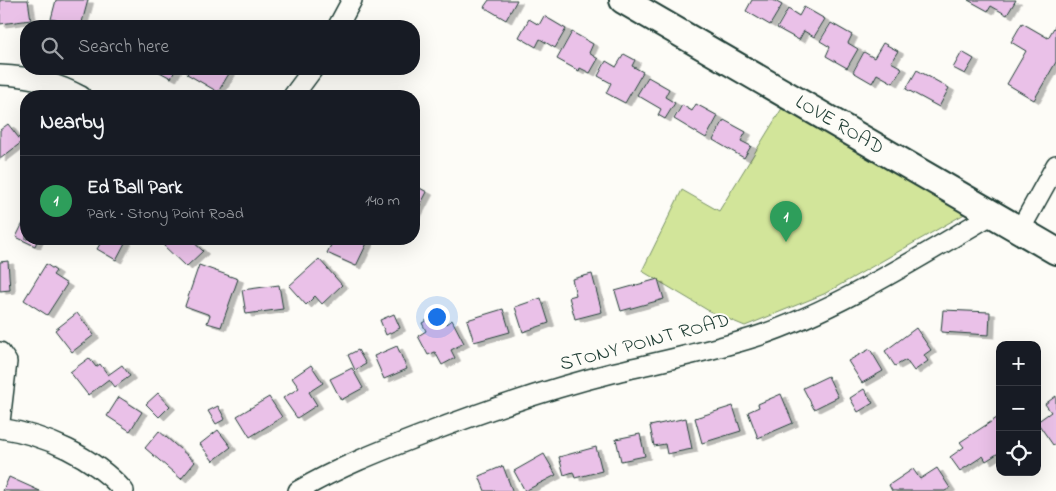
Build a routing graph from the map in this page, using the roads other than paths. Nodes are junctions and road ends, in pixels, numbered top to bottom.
1 (352, 0) edge
2 (623, 0) edge
3 (341, 20) edge
4 (0, 75) edge
5 (309, 75) edge
6 (68, 90) edge
7 (298, 90) edge
8 (1056, 165) edge
9 (993, 214) junction
10 (1020, 230) junction
11 (1056, 251) edge
12 (0, 352) edge
13 (0, 422) edge
14 (0, 428) edge
15 (124, 491) edge
16 (298, 491) edge

1 - 3 street
2 - 9 street, LOVE ROAD
4 - 6 street
5 - 7 street
8 - 10 street
9 - 10 street, LOVE ROAD
9 - 16 street, STONY POINT ROAD
10 - 11 street, LOVE ROAD
12 - 13 street
14 - 15 street

